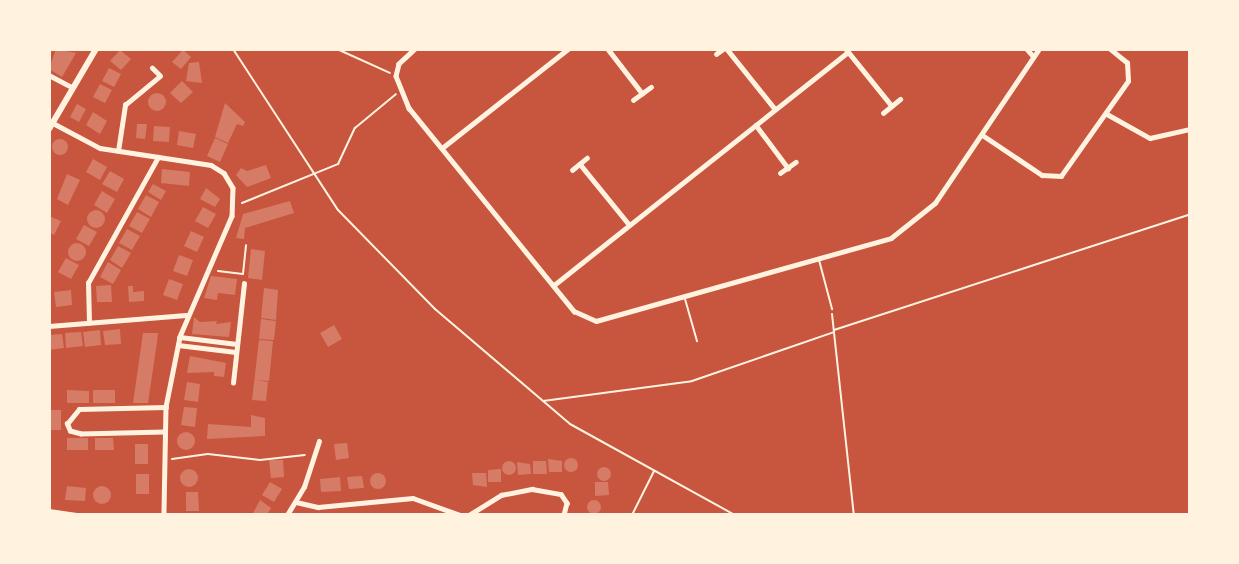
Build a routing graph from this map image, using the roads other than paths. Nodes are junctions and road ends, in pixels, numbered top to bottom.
1 (96, 49) edge
2 (415, 49) edge
3 (569, 49) edge
4 (608, 49) edge
5 (725, 49) edge
6 (1027, 49) edge
7 (1039, 49) edge
8 (1110, 49) edge
9 (847, 50) edge
10 (716, 54) dead end
11 (1033, 56) junction
12 (152, 68) dead end
13 (49, 75) edge
14 (159, 76) junction
15 (165, 80) dead end
16 (72, 87) junction
17 (651, 87) dead end
18 (642, 93) junction
19 (900, 99) dead end
20 (633, 100) dead end
21 (892, 106) junction
22 (775, 109) junction
23 (883, 113) dead end
24 (1107, 114) junction
25 (756, 125) junction
26 (51, 126) edge
27 (1190, 128) edge
28 (984, 136) junction
29 (442, 148) junction
30 (118, 151) junction
31 (159, 157) junction
32 (587, 158) dead end
33 (796, 162) dead end
34 (580, 164) junction
35 (788, 168) junction
36 (572, 170) dead end
37 (780, 173) dead end
38 (628, 223) junction
39 (819, 259) junction
40 (244, 284) dead end
41 (554, 285) junction
42 (685, 298) junction
43 (832, 309) road end
44 (186, 315) junction
45 (89, 323) junction
46 (49, 326) edge
47 (180, 337) junction
48 (697, 341) dead end
49 (237, 344) junction
50 (178, 345) junction
51 (236, 352) junction
52 (233, 383) dead end
53 (166, 407) junction
54 (164, 432) junction
55 (319, 442) dead end
56 (296, 502) junction
57 (49, 511) edge
58 (78, 515) edge
59 (145, 515) edge
60 (164, 515) edge
61 (287, 515) edge
62 (460, 515) edge
63 (469, 515) edge
64 (564, 515) edge

1 - 16 main road
2 - 29 street
3 - 29 street
4 - 18 street
5 - 10 street
5 - 22 street
6 - 11 street
7 - 11 street
8 - 24 street
9 - 21 street
9 - 22 street
11 - 28 street
12 - 14 street
13 - 16 street
14 - 15 street
14 - 30 street
16 - 26 main road
17 - 18 street
18 - 20 street
19 - 21 street
21 - 23 street
22 - 25 street
24 - 27 street
24 - 28 street
25 - 35 street
25 - 38 street
26 - 30 street
28 - 39 street
29 - 41 street
30 - 31 street
31 - 44 street
31 - 45 street
32 - 34 street
33 - 35 street
34 - 36 street
34 - 38 street
35 - 37 street
38 - 41 street
39 - 42 street
39 - 43 lane
40 - 49 street
41 - 42 street
42 - 48 lane
44 - 45 street
44 - 47 street
45 - 46 street
47 - 49 street
47 - 50 street
49 - 51 street
50 - 51 street
50 - 53 street
51 - 52 street
53 - 54 street
53 - 54 street
54 - 60 street
55 - 56 street
56 - 61 street
56 - 62 street
57 - 58 street
59 - 60 street
63 - 64 street

